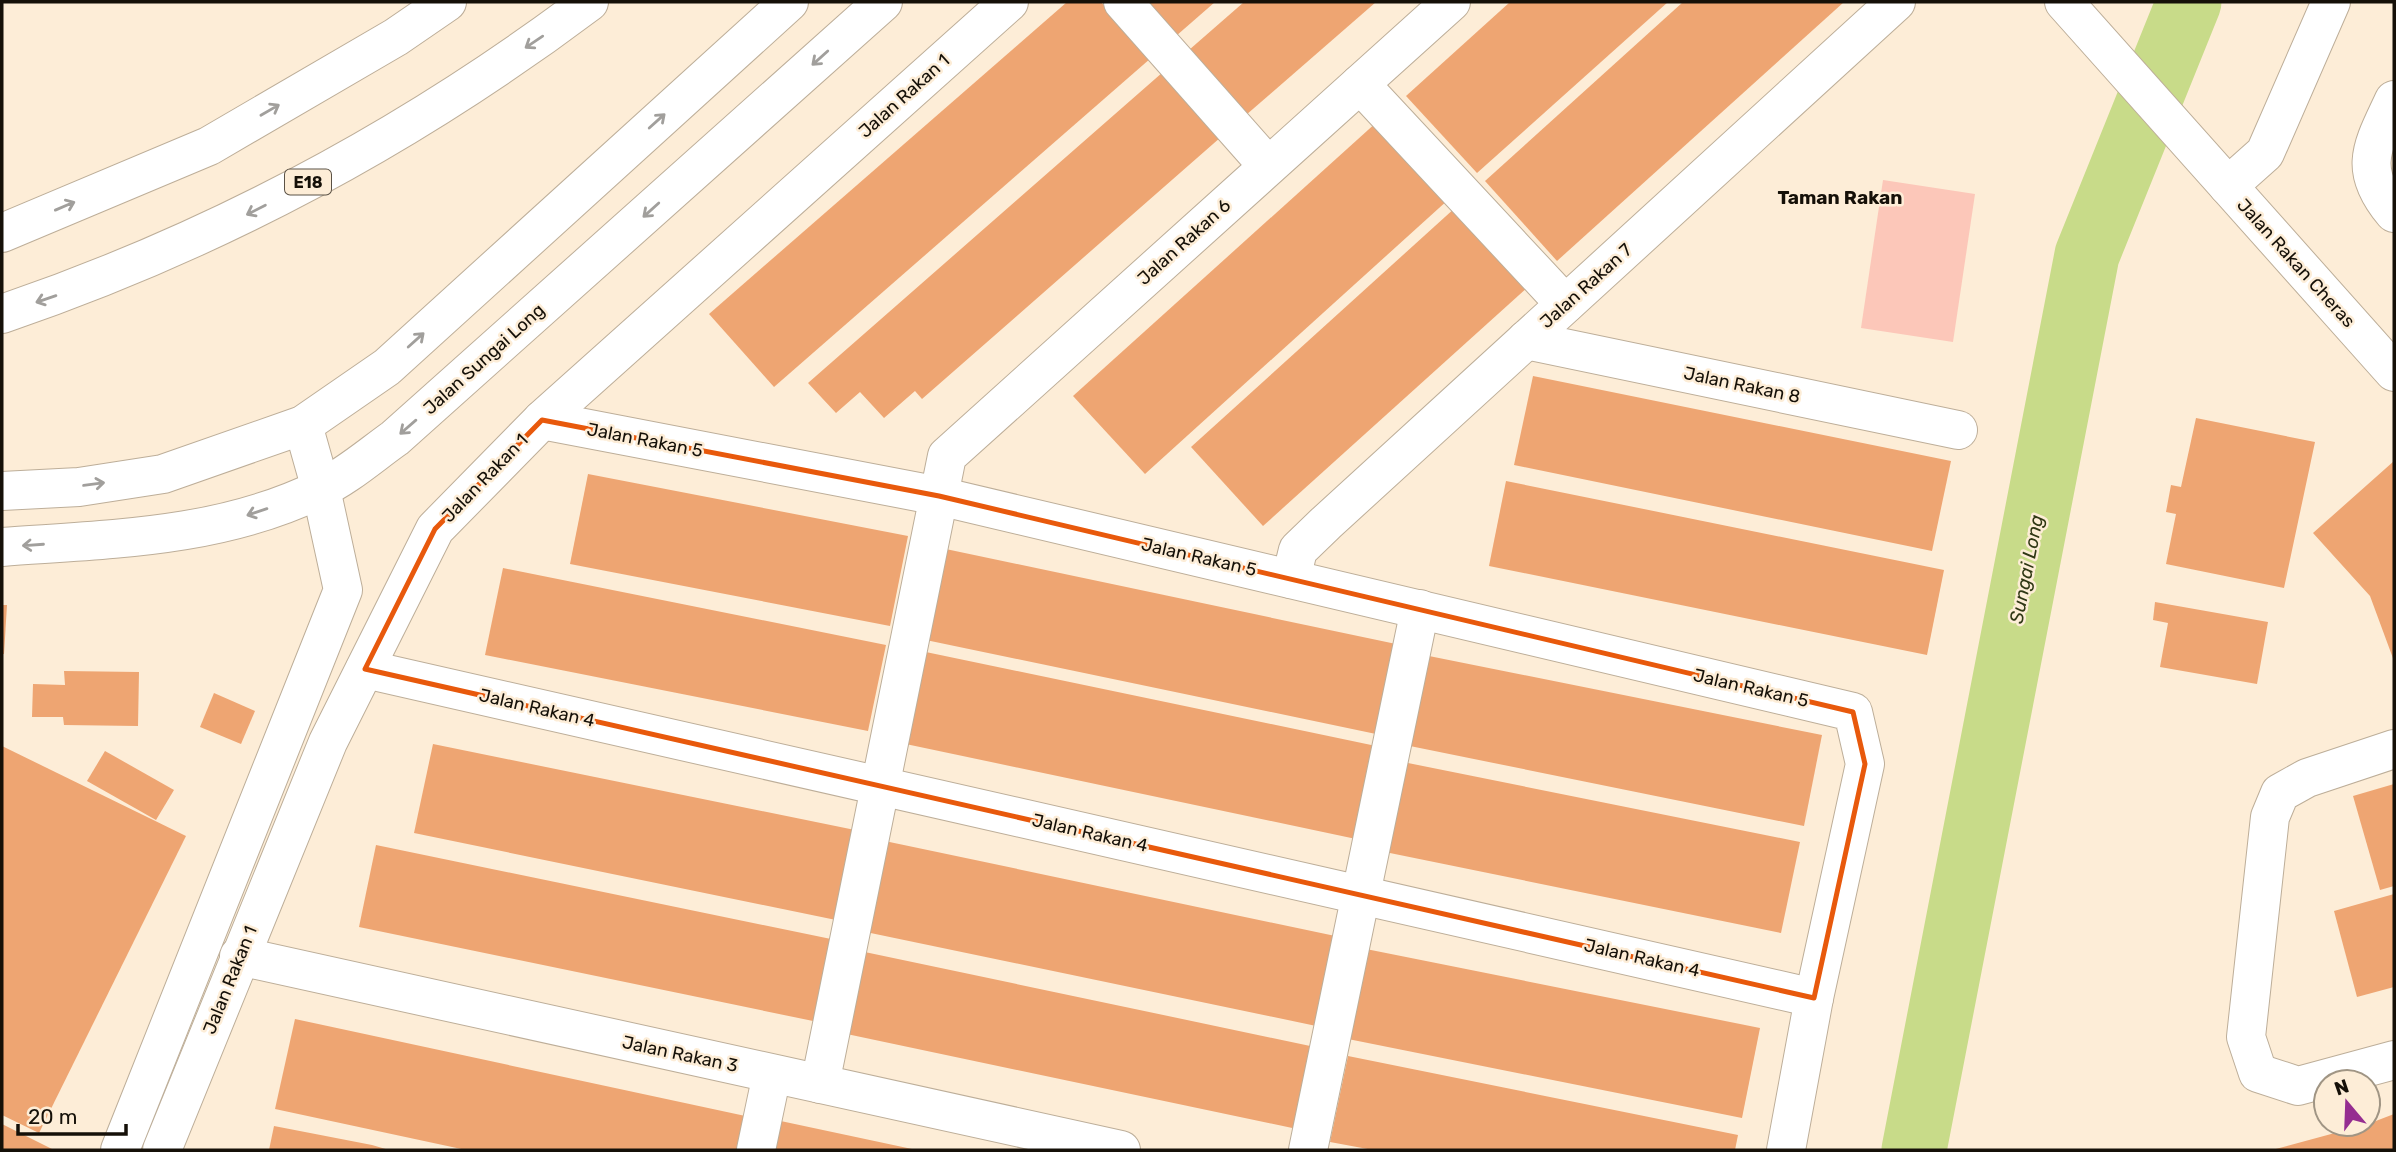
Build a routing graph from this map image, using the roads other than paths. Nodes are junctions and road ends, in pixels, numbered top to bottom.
1 (447, 2) edge
2 (589, 2) edge
3 (789, 2) edge
4 (883, 2) edge
5 (1009, 2) edge
6 (1123, 2) edge
7 (1451, 2) edge
8 (1896, 2) edge
9 (2064, 2) edge
10 (2331, 2) edge
11 (1360, 84) junction
12 (2394, 100) edge
13 (1268, 166) junction
14 (2228, 186) junction
15 (2394, 213) edge
16 (2, 233) edge
17 (1565, 304) junction
18 (2, 314) edge
19 (1526, 340) junction
20 (2394, 372) edge
21 (542, 420) junction
22 (303, 425) junction
23 (1958, 430) dead end
24 (321, 489) junction
25 (2, 491) edge
26 (939, 496) junction
27 (2, 547) edge
28 (1291, 579) junction
29 (1420, 609) junction
30 (365, 669) junction
31 (2394, 749) edge
32 (880, 786) junction
33 (1361, 894) junction
34 (239, 957) junction
35 (1814, 998) junction
36 (2394, 1060) edge
37 (772, 1074) junction
38 (820, 1084) junction
39 (120, 1150) edge
40 (162, 1150) edge
41 (756, 1150) edge
42 (1121, 1150) edge
43 (1308, 1150) edge
44 (1786, 1150) edge

16 -> 1 main road
2 -> 18 main road, E18
22 -> 3 main road
4 -> 24 main road, Jalan Sungai Long
5 - 21 main road, Jalan Rakan 1
6 - 13 main road
7 - 11 main road, Jalan Rakan 6
8 - 17 main road, Jalan Rakan 7
9 - 14 main road, Jalan Rakan Cheras
10 - 14 main road
11 - 13 main road, Jalan Rakan 6
11 - 17 main road
12 - 15 main road
13 - 26 main road, Jalan Rakan 6
14 - 20 main road, Jalan Rakan Cheras
17 - 19 main road, Jalan Rakan 7
19 - 23 main road, Jalan Rakan 8
19 - 28 main road, Jalan Rakan 7
21 - 26 main road, Jalan Rakan 5
21 - 30 main road, Jalan Rakan 1
22 - 24 main road
25 -> 22 main road
24 -> 27 main road, Jalan Sungai Long
24 - 39 main road
26 - 28 main road, Jalan Rakan 5
26 - 32 main road, Jalan Rakan 6
28 - 29 main road, Jalan Rakan 5
29 - 33 main road
29 - 35 main road, Jalan Rakan 5
30 - 32 main road, Jalan Rakan 4
30 - 34 main road, Jalan Rakan 1
31 - 36 main road
32 - 33 main road, Jalan Rakan 4
32 - 38 main road, Jalan Rakan 6
33 - 35 main road, Jalan Rakan 4
33 - 43 main road
34 - 37 main road, Jalan Rakan 3
34 - 40 main road, Jalan Rakan 1
35 - 44 main road
37 - 38 main road, Jalan Rakan 3
37 - 41 main road
38 - 42 main road, Jalan Rakan 3

